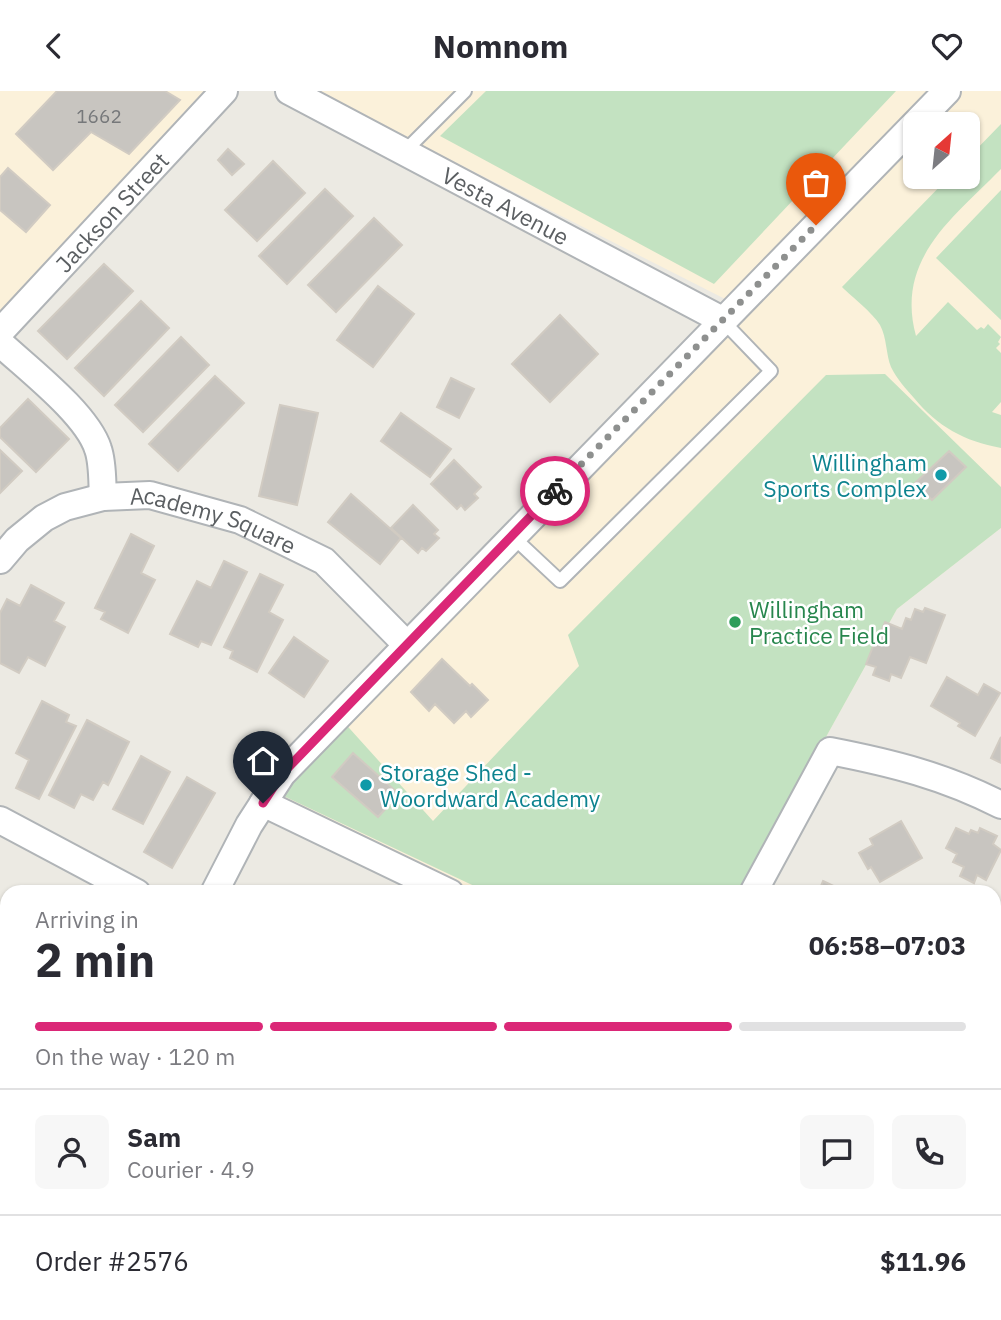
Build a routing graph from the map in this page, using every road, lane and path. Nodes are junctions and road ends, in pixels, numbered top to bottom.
1 (223, 91) edge
2 (289, 91) edge
3 (465, 91) edge
4 (947, 91) edge
5 (404, 152) junction
6 (722, 320) junction
7 (0, 332) edge
8 (0, 342) edge
9 (103, 497) junction
10 (512, 535) junction
11 (0, 560) edge
12 (407, 645) junction
13 (263, 803) junction
14 (1001, 805) edge
15 (0, 820) edge
16 (122, 885) edge
17 (218, 885) edge
18 (433, 885) edge
19 (757, 885) edge

1 - 7 street, Jackson Street
2 - 5 street, Vesta Avenue
3 - 5 lane
4 - 6 street
5 - 6 street, Vesta Avenue
6 - 10 street
6 - 10 lane
8 - 9 street
9 - 11 street, Academy Square
9 - 12 street, Academy Square
10 - 12 street
12 - 13 street
13 - 17 street
13 - 18 street
14 - 19 street
15 - 16 street

